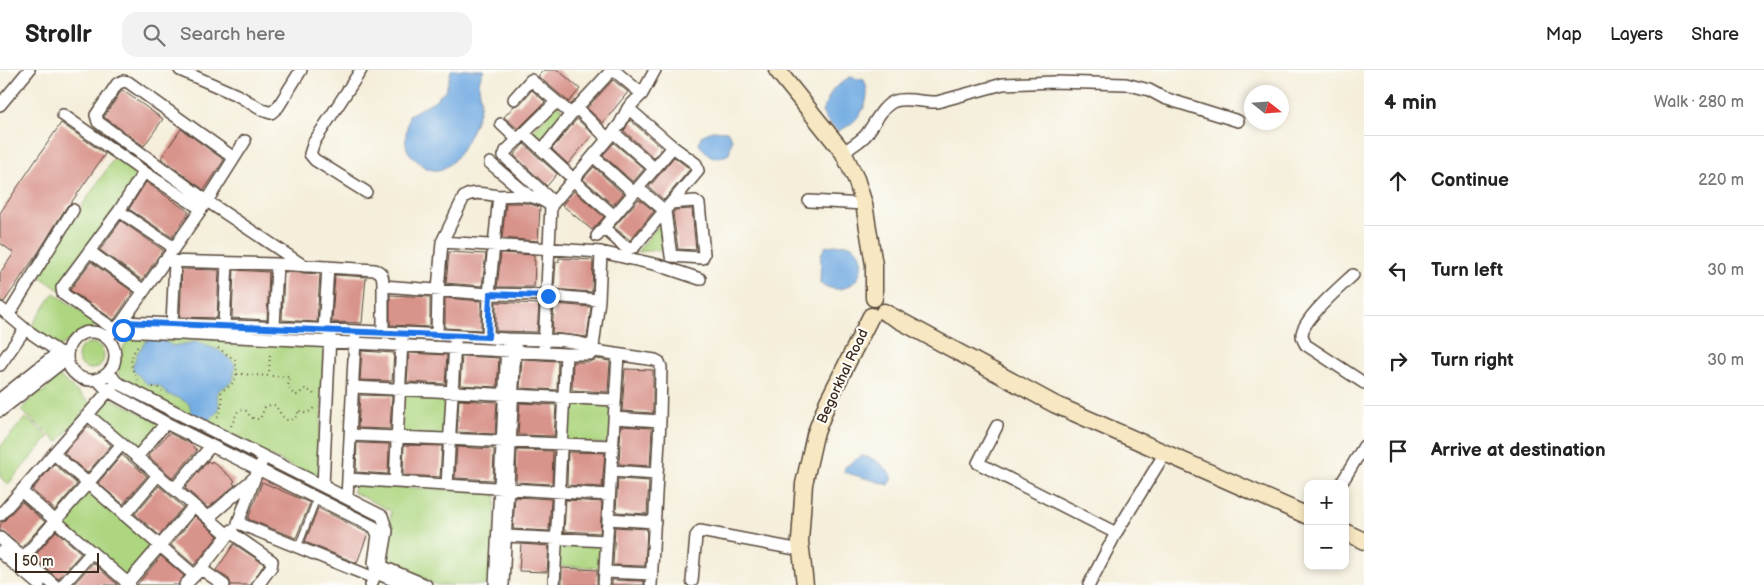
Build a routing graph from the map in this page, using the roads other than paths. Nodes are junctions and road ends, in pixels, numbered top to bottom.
1 (29, 70) edge
2 (180, 70) edge
3 (302, 70) edge
4 (361, 70) edge
5 (655, 70) edge
6 (778, 70) edge
7 (642, 94) junction
8 (514, 99) dead end
9 (556, 102) junction
10 (0, 105) edge
11 (574, 111) junction
12 (626, 111) junction
13 (63, 115) dead end
14 (1238, 121) dead end
15 (501, 124) dead end
16 (608, 133) junction
17 (522, 137) junction
18 (245, 142) dead end
19 (673, 147) junction
20 (542, 150) junction
21 (843, 152) junction
22 (593, 156) junction
23 (234, 158) junction
24 (490, 163) dead end
25 (655, 169) junction
26 (144, 172) junction
27 (571, 177) junction
28 (636, 190) junction
29 (366, 192) dead end
30 (528, 195) junction
31 (500, 196) junction
32 (809, 201) dead end
33 (549, 202) junction
34 (864, 204) junction
35 (204, 205) junction
36 (668, 207) junction
37 (73, 210) dead end
38 (119, 211) junction
39 (614, 216) junction
40 (442, 242) junction
41 (495, 245) junction
42 (173, 247) junction
43 (546, 248) junction
44 (89, 252) junction
45 (601, 252) junction
46 (169, 262) junction
47 (227, 263) junction
48 (277, 264) junction
49 (304, 266) junction
50 (328, 267) junction
51 (1353, 275) dead end
52 (700, 279) dead end
53 (383, 286) junction
54 (438, 290) junction
55 (144, 291) junction
56 (490, 294) junction
57 (544, 295) junction
58 (599, 300) junction
59 (4, 311) edge
60 (877, 314) junction
61 (172, 324) junction
62 (224, 325) junction
63 (25, 329) junction
64 (354, 331) junction
65 (383, 332) junction
66 (116, 333) junction
67 (272, 333) junction
68 (403, 333) junction
69 (328, 334) junction
70 (437, 335) junction
71 (456, 335) junction
72 (488, 337) junction
73 (512, 339) junction
74 (542, 340) junction
75 (355, 343) junction
76 (402, 346) junction
77 (454, 348) junction
78 (594, 349) junction
79 (511, 351) junction
80 (540, 353) junction
81 (566, 354) junction
82 (65, 356) junction
83 (618, 356) junction
84 (0, 365) edge
85 (109, 372) junction
86 (97, 379) junction
87 (116, 382) junction
88 (1364, 383) edge
89 (352, 387) junction
90 (400, 390) junction
91 (108, 391) junction
92 (452, 392) junction
93 (509, 395) junction
94 (564, 398) junction
95 (0, 399) edge
96 (614, 400) junction
97 (0, 411) edge
98 (88, 415) junction
99 (614, 418) junction
100 (660, 422) junction
101 (166, 423) junction
102 (997, 426) dead end
103 (350, 435) junction
104 (398, 437) junction
105 (450, 439) junction
106 (506, 442) junction
107 (122, 444) junction
108 (561, 444) junction
109 (211, 446) junction
110 (612, 446) junction
111 (1364, 446) edge
112 (1166, 453) junction
113 (54, 454) junction
114 (264, 456) junction
115 (137, 457) junction
116 (611, 471) junction
117 (257, 473) junction
118 (657, 474) junction
119 (158, 475) junction
120 (348, 479) junction
121 (1343, 480) edge
122 (396, 482) junction
123 (88, 483) junction
124 (447, 485) junction
125 (323, 486) junction
126 (504, 488) junction
127 (174, 489) junction
128 (22, 492) junction
129 (559, 492) junction
130 (609, 495) junction
131 (317, 498) junction
132 (347, 498) junction
133 (194, 506) junction
134 (1304, 514) edge
135 (0, 515) edge
136 (124, 515) junction
137 (208, 518) junction
138 (608, 519) junction
139 (56, 521) junction
140 (655, 522) junction
141 (232, 530) junction
142 (1116, 533) junction
143 (1349, 534) edge
144 (506, 536) junction
145 (0, 538) edge
146 (556, 538) junction
147 (607, 541) junction
148 (1364, 541) edge
149 (160, 545) junction
150 (298, 547) junction
151 (801, 550) junction
152 (0, 552) edge
153 (92, 552) junction
154 (23, 558) junction
155 (198, 572) junction
156 (605, 572) junction
157 (375, 576) edge
158 (24, 580) edge
159 (651, 580) edge
160 (692, 582) dead end
161 (128, 584) edge
162 (39, 585) edge
163 (54, 585) edge
164 (63, 585) edge
165 (185, 585) edge
166 (224, 585) edge
167 (258, 585) edge
168 (405, 585) edge
169 (426, 585) edge
170 (494, 585) edge
171 (503, 585) edge
172 (554, 585) edge
173 (604, 585) edge
174 (805, 585) edge
175 (1089, 585) edge

1 - 10 street
2 - 3 street
4 - 29 street
5 - 7 street
6 - 21 street
7 - 11 street
7 - 12 street
8 - 9 street
9 - 11 street
9 - 17 street
11 - 16 street
11 - 20 street
12 - 16 street
12 - 19 street
13 - 26 street
14 - 21 street
15 - 17 street
16 - 22 street
16 - 25 street
16 - 27 street
17 - 20 street
17 - 33 street
18 - 23 street
19 - 25 street
19 - 36 street
20 - 27 street
21 - 34 street
22 - 27 street
22 - 28 street
23 - 35 street
23 - 35 street
24 - 30 street
25 - 28 street
26 - 35 street
26 - 38 street
27 - 33 street
27 - 39 street
28 - 36 street
28 - 39 street
30 - 31 street
30 - 33 street
31 - 40 street
31 - 41 street
32 - 34 street
33 - 43 street
34 - 60 street, Begorkhal Road
35 - 42 street
35 - 49 street
36 - 36 street
36 - 39 street
37 - 59 street
38 - 42 street
38 - 44 street
40 - 41 street
40 - 54 street
41 - 43 street
41 - 56 street
42 - 46 street
43 - 45 street
43 - 57 street
44 - 55 street
44 - 66 street
45 - 52 street
45 - 58 street
46 - 47 street
46 - 55 street
46 - 61 street
47 - 48 street
47 - 62 street
48 - 49 street
48 - 67 street
49 - 50 street
50 - 53 street
50 - 69 street
51 - 88 street
53 - 54 street
53 - 65 street
54 - 56 street
54 - 70 street
55 - 66 street
56 - 57 street
56 - 72 street
57 - 58 street
57 - 74 street
58 - 78 street
59 - 63 street
60 - 112 street
60 - 151 street, Begorkhal Road
61 - 62 street
61 - 66 street
62 - 67 street
63 - 82 street
63 - 84 street
64 - 65 street
64 - 69 street
64 - 75 street
65 - 68 street
66 - 67 street
66 - 82 street
66 - 85 street
67 - 69 street
68 - 70 street
68 - 76 street
69 - 75 street
69 - 125 street
70 - 71 street
71 - 72 street
71 - 77 street
72 - 73 street
73 - 74 street
73 - 79 street
74 - 78 street
74 - 80 street
75 - 76 street
75 - 89 street
76 - 77 street
76 - 90 street
77 - 79 street
77 - 92 street
78 - 81 street
78 - 83 street
79 - 80 street
79 - 93 street
80 - 81 street
81 - 94 street
82 - 86 street
82 - 95 street
82 - 97 street
83 - 96 street
83 - 100 street
85 - 86 street
85 - 87 street
86 - 91 street
87 - 91 street
87 - 114 street
89 - 90 street
89 - 103 street
90 - 92 street
90 - 104 street
91 - 98 street
91 - 101 street
92 - 93 street
92 - 105 street
93 - 94 street
93 - 106 street
94 - 96 street
94 - 108 street
96 - 99 street
98 - 107 street
98 - 113 street
99 - 100 street
99 - 110 street
100 - 118 street
101 - 109 street
101 - 115 street
102 - 142 street
103 - 104 street
103 - 120 street
104 - 105 street
104 - 122 street
105 - 106 street
105 - 124 street
106 - 108 street
106 - 126 street
107 - 115 street
107 - 123 street
108 - 110 street
108 - 129 street
109 - 117 street
109 - 127 street
110 - 116 street
111 - 121 street
112 - 134 street
112 - 142 street
113 - 123 street
113 - 128 street
114 - 117 street
114 - 125 street
115 - 119 street
116 - 118 street
116 - 130 street
117 - 131 street
117 - 137 street
117 - 141 street
118 - 140 street
119 - 127 street
119 - 136 street
120 - 122 street
120 - 132 street
122 - 124 street
123 - 136 street
123 - 139 street
124 - 126 street
125 - 132 street
126 - 129 street
126 - 144 street
126 - 170 street
127 - 133 street
128 - 135 street
128 - 139 street
129 - 130 street
129 - 146 street
130 - 138 street
131 - 150 lane
131 - 157 street
132 - 157 street
133 - 137 street
133 - 149 street
136 - 149 street
137 - 141 street
138 - 140 street
138 - 147 street
139 - 153 street
139 - 154 street
140 - 159 street
141 - 150 street
141 - 155 street
141 - 167 street
142 - 175 street
143 - 148 street
144 - 146 street
144 - 171 street
145 - 154 street
146 - 147 street
146 - 172 street
147 - 156 street
149 - 155 street
149 - 161 street
150 - 157 street
151 - 160 street
151 - 174 street, Begorkhal Road
152 - 158 street
153 - 161 street
153 - 164 street
154 - 163 street
155 - 165 street
155 - 166 street
156 - 159 street
156 - 173 street
157 - 168 street
157 - 169 street
158 - 162 street

